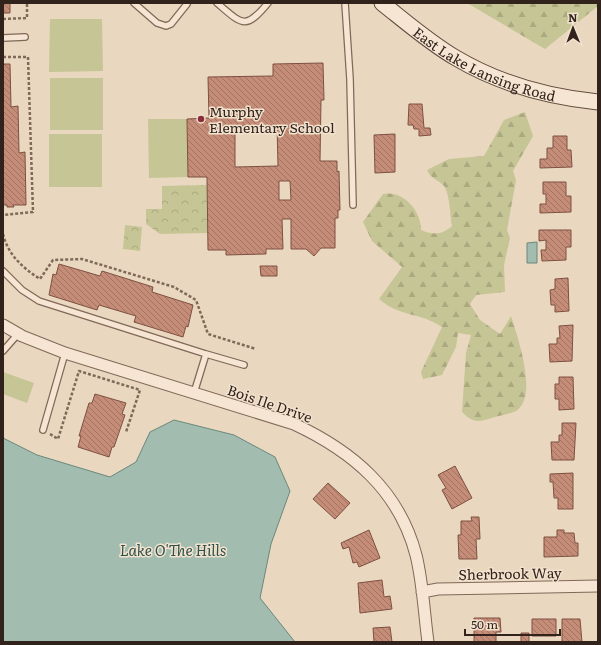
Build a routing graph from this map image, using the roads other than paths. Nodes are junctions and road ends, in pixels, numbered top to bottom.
1 (134, 3) edge
2 (186, 3) edge
3 (217, 3) edge
4 (268, 3) edge
5 (345, 3) edge
6 (382, 3) edge
7 (25, 37) dead end
8 (3, 38) edge
9 (598, 102) edge
10 (353, 205) dead end
11 (3, 271) edge
12 (3, 325) edge
13 (18, 334) junction
14 (3, 351) edge
15 (65, 353) junction
16 (206, 354) junction
17 (244, 365) dead end
18 (194, 393) junction
19 (43, 430) road end
20 (598, 586) edge
21 (422, 592) junction
22 (428, 642) edge

1 - 2 lane
3 - 4 lane
5 - 10 lane
6 - 9 street, East Lake Lansing Road
7 - 8 lane
11 - 16 lane
12 - 13 street, Bois Ile Drive
13 - 14 lane
13 - 15 street, Bois Ile Drive
15 - 18 street, Bois Ile Drive
15 - 19 lane
16 - 17 lane
16 - 18 lane
18 - 21 street, Bois Ile Drive
20 - 21 street, Sherbrook Way
21 - 22 street, Bois Ile Drive

